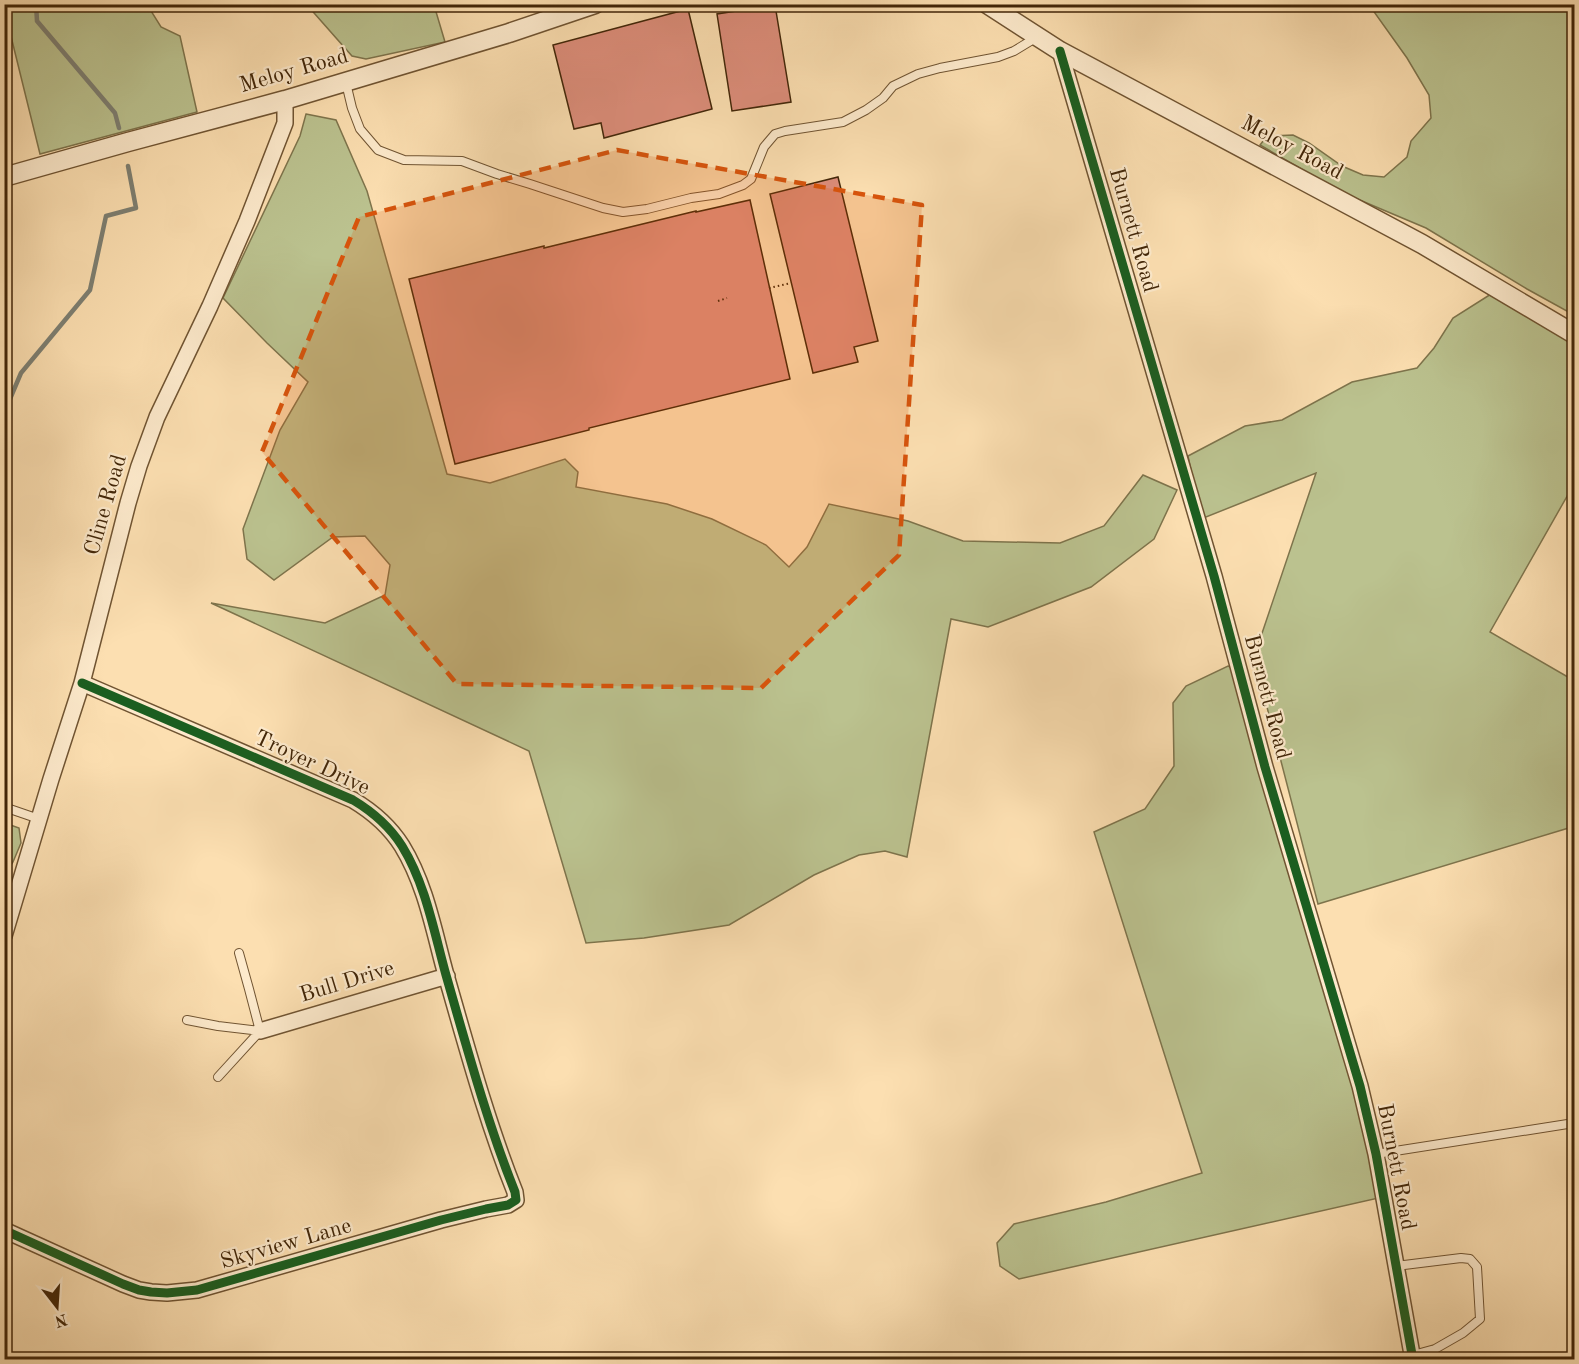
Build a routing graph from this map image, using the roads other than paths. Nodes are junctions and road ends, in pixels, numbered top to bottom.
1 (595, 4) edge
2 (987, 4) edge
3 (1038, 37) junction
4 (1060, 51) junction
5 (346, 82) junction
6 (285, 100) junction
7 (4, 177) edge
8 (1575, 334) edge
9 (82, 683) junction
10 (4, 807) edge
11 (39, 819) junction
12 (4, 936) edge
13 (239, 954) dead end
14 (447, 976) junction
15 (187, 1020) dead end
16 (260, 1031) junction
17 (218, 1077) dead end
18 (1575, 1123) edge
19 (494, 1134) joint
20 (1376, 1154) junction
21 (4, 1230) edge
22 (1396, 1266) junction
23 (1413, 1357) edge

1 - 5 street, Meloy Road
2 - 3 street, Meloy Road
3 - 4 street, Meloy Road
3 - 5 lane
4 - 8 street, Meloy Road
4 - 20 street, Burnett Road
5 - 6 street, Meloy Road
6 - 7 street, Meloy Road
6 - 9 street, Cline Road
9 - 11 street, Cline Road
9 - 14 street, Troyer Drive
10 - 11 lane
11 - 12 street, Cline Road
13 - 16 lane
14 - 16 street, Bull Drive
14 - 19 street, Troyer Drive
15 - 16 lane
16 - 17 lane
18 - 20 lane
19 - 21 street, Skyview Lane
20 - 22 street, Burnett Road
22 - 23 street, Burnett Road
22 - 23 lane

